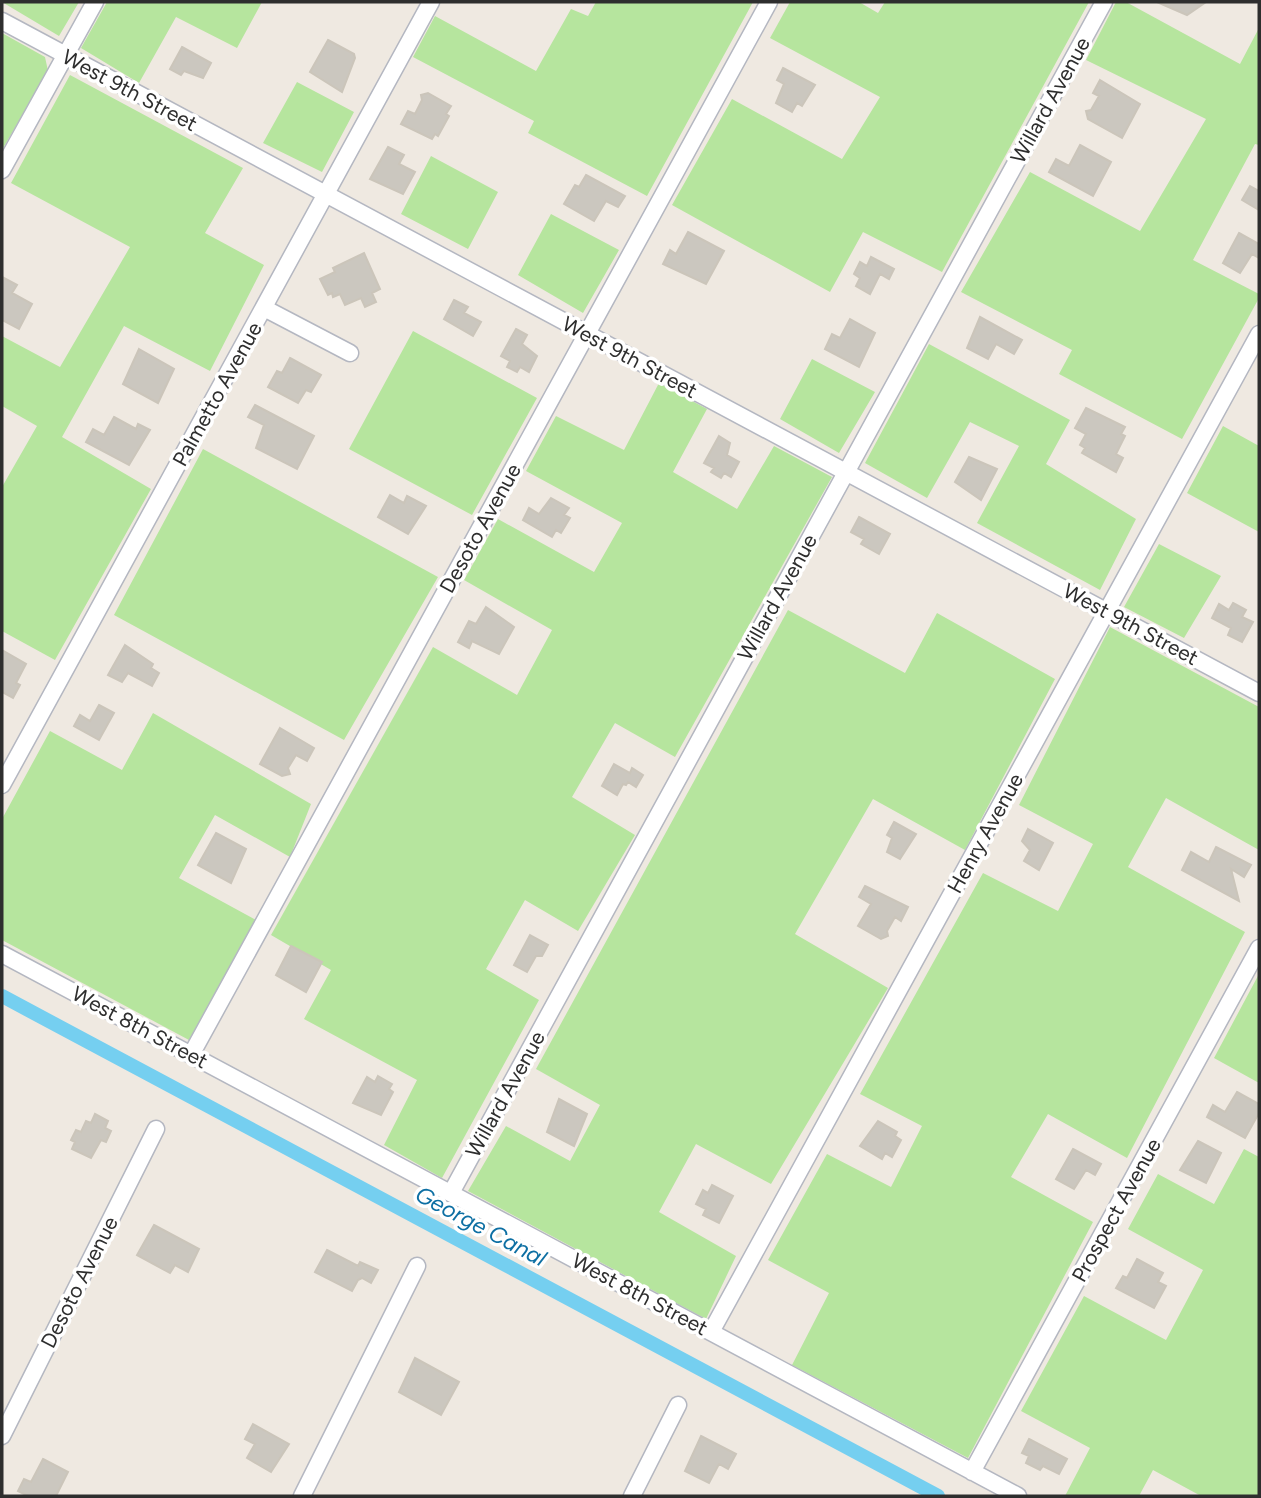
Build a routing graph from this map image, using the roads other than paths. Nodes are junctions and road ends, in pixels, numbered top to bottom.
1 (95, 2) edge
2 (431, 2) edge
3 (769, 2) edge
4 (1104, 2) edge
5 (2, 21) edge
6 (65, 55) junction
7 (2, 170) edge
8 (326, 195) junction
9 (264, 308) junction
10 (586, 334) junction
11 (1259, 334) edge
12 (350, 353) dead end
13 (846, 473) junction
14 (1107, 611) junction
15 (1259, 692) edge
16 (2, 785) edge
17 (1259, 948) edge
18 (2, 954) edge
19 (191, 1055) junction
20 (156, 1129) dead end
21 (451, 1193) junction
22 (417, 1266) dead end
23 (711, 1332) junction
24 (678, 1405) dead end
25 (2, 1436) edge
26 (972, 1472) junction
27 (302, 1496) edge
28 (632, 1496) edge
29 (1018, 1496) edge

1 - 6 street
2 - 8 street, Palmetto Avenue
3 - 10 street, Desoto Avenue
4 - 13 street, Willard Avenue
5 - 6 street, West 9th Street
6 - 7 street
6 - 8 street, West 9th Street
8 - 9 street, Palmetto Avenue
8 - 10 street, West 9th Street
9 - 12 street
9 - 16 street, Palmetto Avenue
10 - 13 street, West 9th Street
10 - 19 street, Desoto Avenue
11 - 14 street, Henry Avenue
13 - 14 street, West 9th Street
13 - 21 street, Willard Avenue
14 - 15 street, West 9th Street
14 - 23 street, Henry Avenue
17 - 26 street, Prospect Avenue
18 - 19 street, West 8th Street
19 - 21 street, West 8th Street
20 - 25 street, Desoto Avenue
21 - 23 street, West 8th Street
22 - 27 street
23 - 26 street, West 8th Street
24 - 28 street
26 - 29 street, West 8th Street

